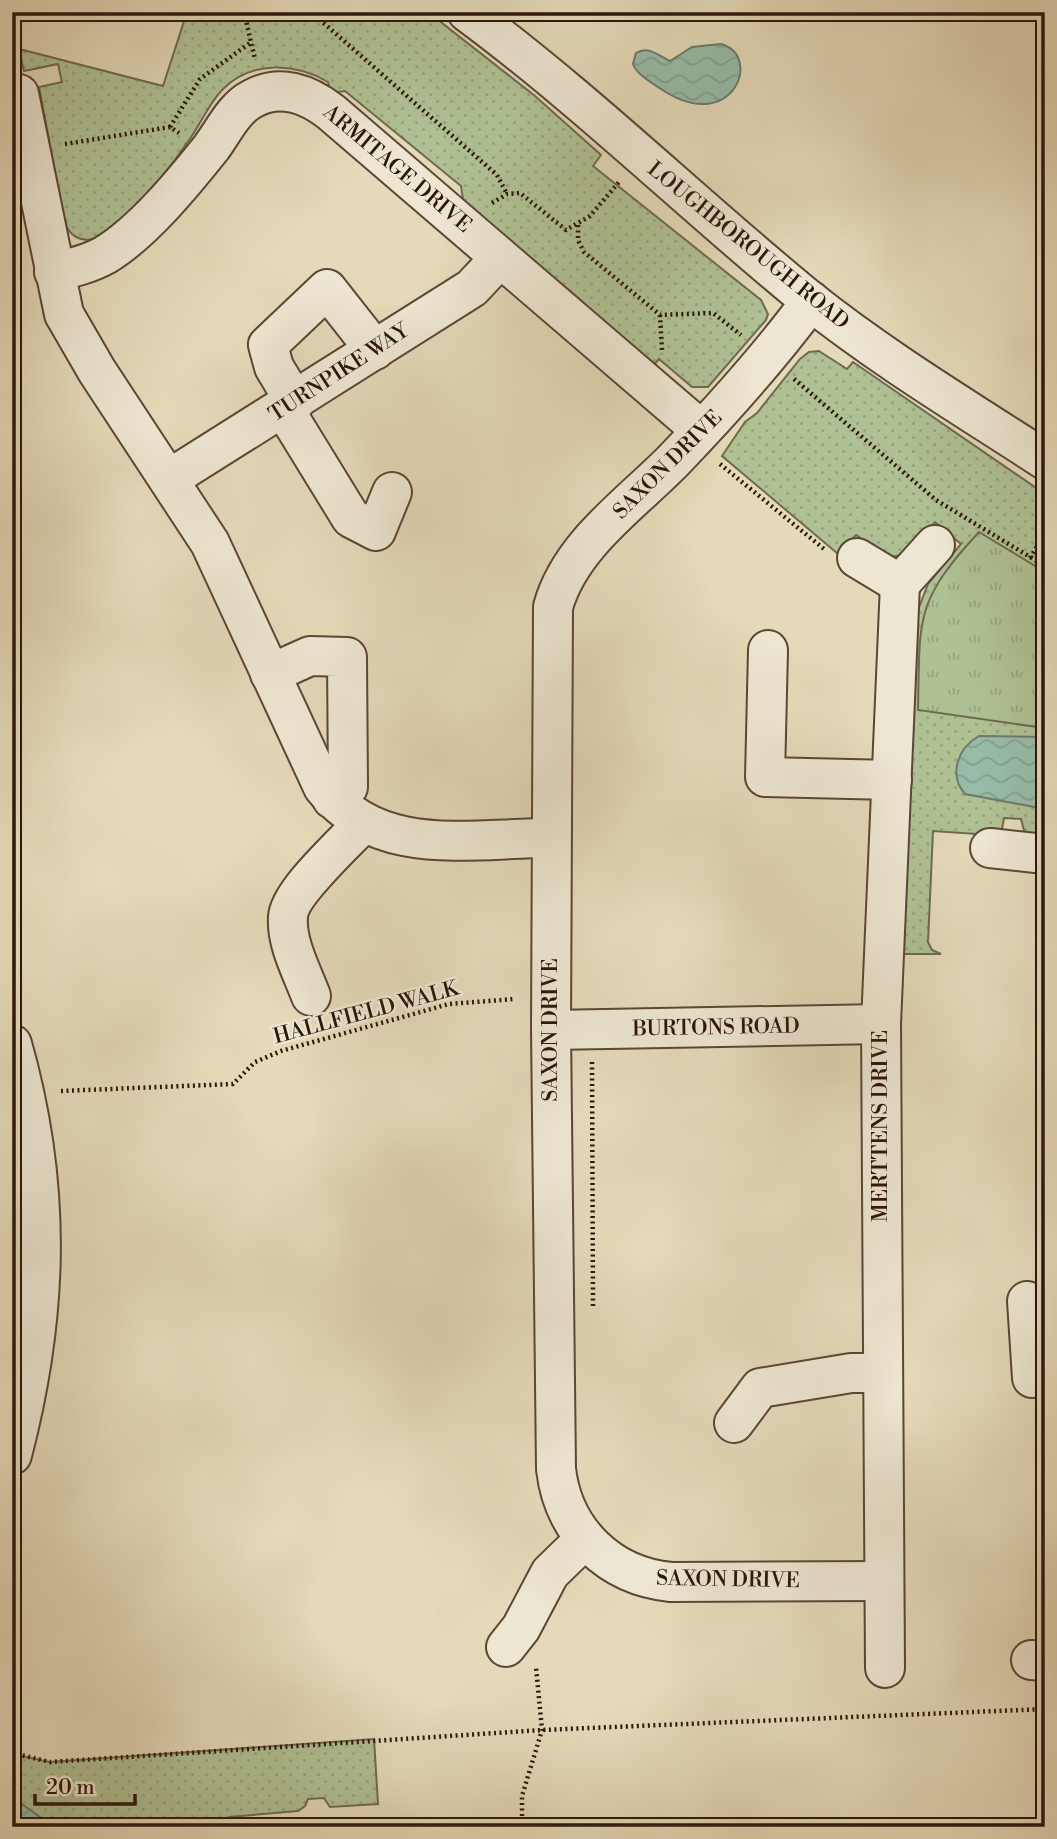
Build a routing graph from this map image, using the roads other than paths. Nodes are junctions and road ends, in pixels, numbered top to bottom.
1 (482, 17) edge
2 (19, 94) dead end
3 (500, 258) junction
4 (54, 272) junction
5 (811, 301) junction
6 (375, 350) junction
7 (290, 406) junction
8 (707, 445) junction
9 (1045, 460) edge
10 (170, 479) junction
11 (392, 492) dead end
12 (935, 545) dead end
13 (857, 558) road end
14 (900, 584) junction
15 (768, 650) dead end
16 (270, 674) junction
17 (891, 780) junction
18 (332, 799) junction
19 (362, 824) junction
20 (550, 838) junction
21 (990, 848) dead end
22 (1045, 854) edge
23 (311, 996) dead end
24 (881, 1024) junction
25 (551, 1030) junction
26 (12, 1044) edge
27 (1034, 1321) edge
28 (882, 1373) junction
29 (1032, 1378) dead end
30 (734, 1423) dead end
31 (12, 1455) edge
32 (585, 1539) junction
33 (883, 1581) junction
34 (521, 1651) road end
35 (885, 1668) dead end

1 - 5 street, LOUGHBOROUGH ROAD
2 - 4 street
3 - 4 street, ARMITAGE DRIVE
3 - 6 street, TURNPIKE WAY
3 - 8 street, ARMITAGE DRIVE
4 - 10 street
5 - 8 street, SAXON DRIVE
5 - 9 street, LOUGHBOROUGH ROAD
6 - 7 street, TURNPIKE WAY
6 - 7 street
7 - 10 street, TURNPIKE WAY
7 - 11 street
8 - 20 street, SAXON DRIVE
10 - 16 street
12 - 14 street
13 - 14 street
14 - 17 street, MERTTENS DRIVE
15 - 17 street
16 - 18 street
16 - 18 street
17 - 24 street, MERTTENS DRIVE
18 - 19 street
19 - 20 street
19 - 23 street
20 - 25 street, SAXON DRIVE
21 - 22 street
24 - 25 street, BURTONS ROAD
24 - 28 street, MERTTENS DRIVE
25 - 32 street, SAXON DRIVE
26 - 31 street
27 - 29 street
28 - 30 street
28 - 33 street, MERTTENS DRIVE
32 - 33 street, SAXON DRIVE
32 - 34 street
33 - 35 street, MERTTENS DRIVE

